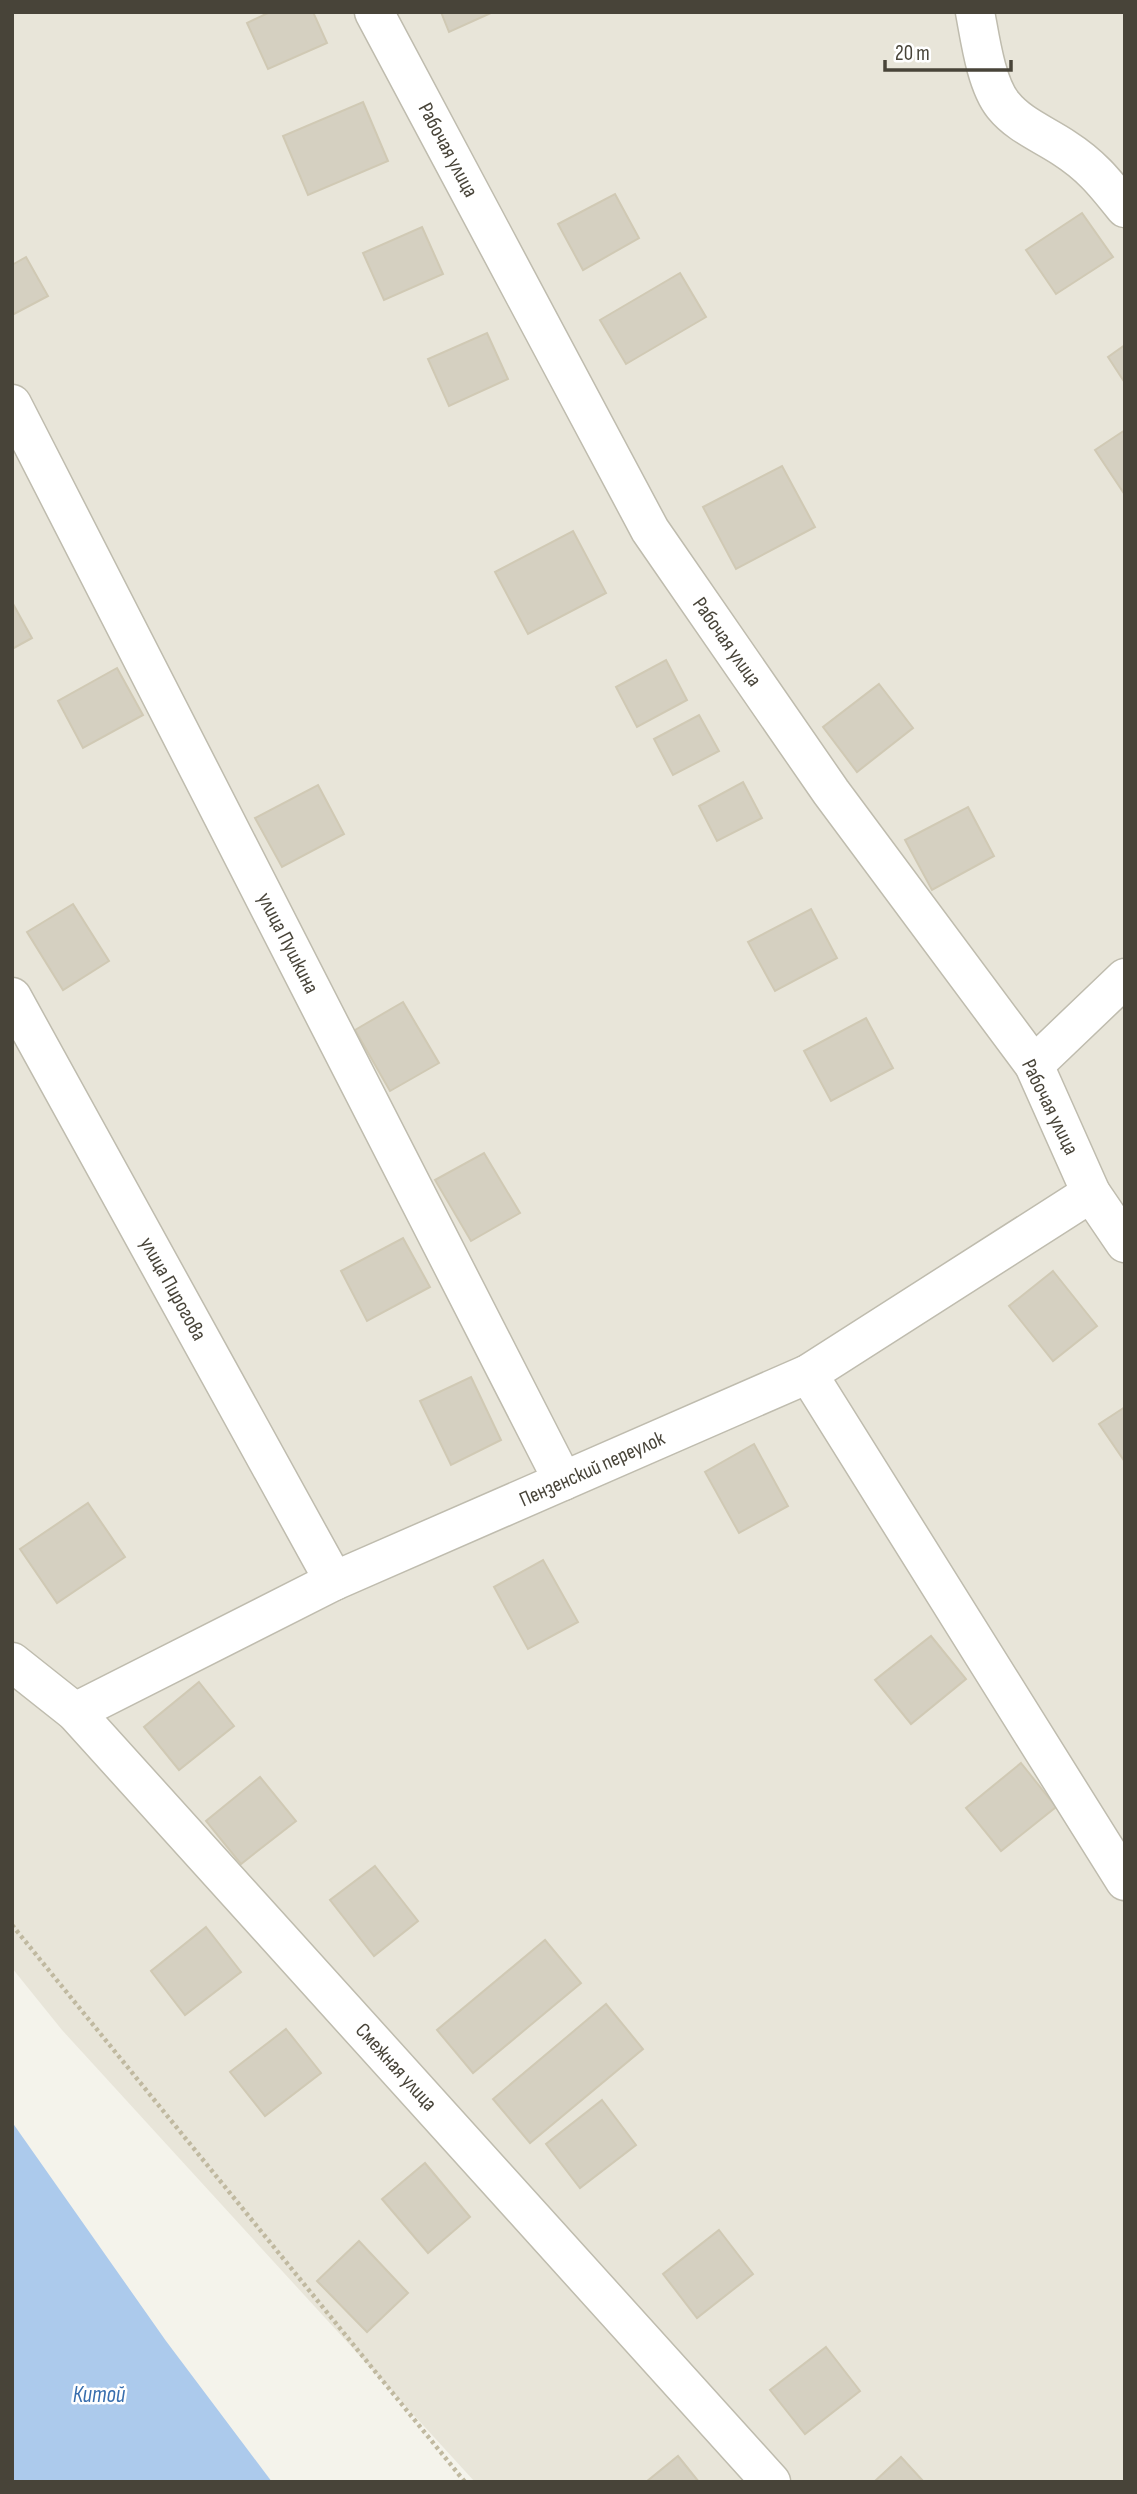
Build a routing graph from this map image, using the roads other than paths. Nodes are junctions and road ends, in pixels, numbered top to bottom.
1 (374, 12) edge
2 (975, 12) edge
3 (1125, 208) edge
4 (12, 404) edge
5 (1125, 978) edge
6 (12, 997) edge
7 (1034, 1065) junction
8 (1091, 1193) junction
9 (1125, 1243) edge
10 (808, 1374) junction
11 (563, 1481) junction
12 (334, 1581) junction
13 (12, 1662) edge
14 (75, 1712) junction
15 (1125, 1881) edge
16 (771, 2482) edge

1 - 7 street, Рабочая улица
2 - 3 street
4 - 11 street, улица Пушкина
5 - 7 street
6 - 12 street, улица Пирогова
7 - 8 street, Рабочая улица
8 - 9 street, Рабочая улица
8 - 10 street, Пензенский переулок
10 - 11 street, Пензенский переулок
10 - 15 street
11 - 12 street, Пензенский переулок
12 - 14 street, Пензенский переулок
13 - 14 street, Смежная улица
14 - 16 street, Смежная улица

